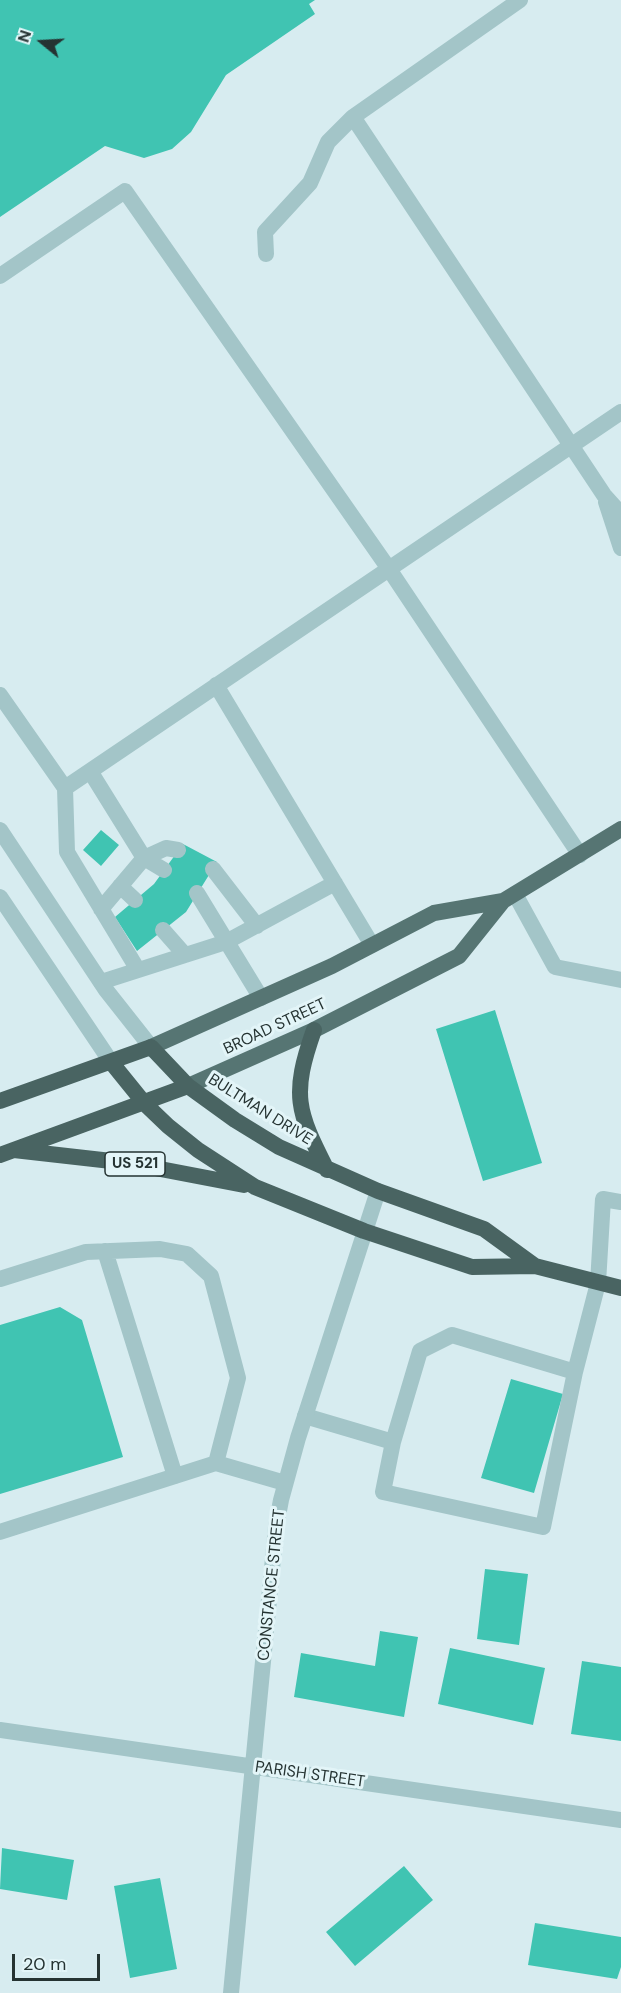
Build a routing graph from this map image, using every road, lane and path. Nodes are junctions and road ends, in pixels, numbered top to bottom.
1 (520, 0) edge
2 (353, 117) junction
3 (266, 254) dead end
4 (0, 276) edge
5 (621, 412) edge
6 (571, 446) junction
7 (604, 495) junction
8 (621, 514) edge
9 (621, 548) edge
10 (389, 568) junction
11 (216, 686) junction
12 (0, 695) edge
13 (90, 771) junction
14 (65, 788) junction
15 (621, 829) edge
16 (0, 830) edge
17 (178, 850) dead end
18 (580, 855) junction
19 (144, 858) junction
20 (213, 869) dead end
21 (164, 870) dead end
22 (335, 883) junction
23 (120, 886) junction
24 (197, 893) dead end
25 (509, 898) junction
26 (135, 900) dead end
27 (2, 908) edge
28 (101, 909) junction
29 (257, 926) junction
30 (163, 930) dead end
31 (226, 942) junction
32 (372, 945) junction
33 (185, 955) junction
34 (138, 970) junction
35 (621, 980) edge
36 (101, 982) junction
37 (261, 998) junction
38 (314, 1030) junction
39 (151, 1047) junction
40 (111, 1062) junction
41 (188, 1086) junction
42 (0, 1101) edge
43 (145, 1104) junction
44 (7, 1153) edge
45 (327, 1170) junction
46 (255, 1187) junction
47 (378, 1191) junction
48 (621, 1202) edge
49 (364, 1231) junction
50 (105, 1251) junction
51 (535, 1266) junction
52 (0, 1279) edge
53 (598, 1283) junction
54 (621, 1288) edge
55 (575, 1372) junction
56 (305, 1416) junction
57 (393, 1442) junction
58 (216, 1463) junction
59 (175, 1476) junction
60 (285, 1483) junction
61 (0, 1532) edge
62 (0, 1730) edge
63 (254, 1767) junction
64 (621, 1820) edge
65 (231, 1993) edge

1 - 2 street
2 - 3 street
2 - 6 street
4 - 10 street
5 - 6 street
6 - 7 street
6 - 10 street
7 - 8 street
7 - 9 street
10 - 11 street
10 - 18 street
11 - 13 street
11 - 22 street
12 - 14 street
13 - 14 street
13 - 19 street
14 - 28 street
15 - 18 main road, BROAD STREET
16 - 36 street, BULTMAN DRIVE
17 - 19 street
18 - 25 main road, BROAD STREET
19 - 21 street
19 - 23 street
20 - 29 street
22 - 29 street
22 - 32 street
23 - 26 street
23 - 28 street
24 - 31 street
25 - 32 main road, BROAD STREET
25 - 35 street
25 - 38 main road, BROAD STREET
27 - 40 street, BULTMAN DRIVE
28 - 34 street
29 - 31 street
30 - 33 street
31 - 33 street
31 - 37 street
32 - 37 main road, BROAD STREET
33 - 34 street
34 - 36 street
36 - 39 street, BULTMAN DRIVE
37 - 39 main road, BROAD STREET
38 - 41 main road, BROAD STREET
38 - 45 highway
39 - 40 highway, BROAD STREET
39 - 41 highway, BULTMAN DRIVE / US 521
40 - 42 highway, BROAD STREET
40 - 43 highway, BULTMAN DRIVE
41 - 43 highway, BROAD STREET
41 - 45 highway, BULTMAN DRIVE / US 521
43 - 44 highway, BROAD STREET
43 - 46 highway, BULTMAN DRIVE
44 - 46 highway, US 521
45 - 47 highway, BULTMAN DRIVE / US 521
46 - 49 highway, BULTMAN DRIVE / US 521
47 - 49 street, CONSTANCE STREET
47 - 51 highway, BULTMAN DRIVE / US 521
48 - 53 street
49 - 51 highway, BULTMAN DRIVE / US 521
49 - 56 street, CONSTANCE STREET
50 - 52 street
50 - 58 street
50 - 59 street
51 - 53 highway, BULTMAN DRIVE / US 521
53 - 54 highway, BULTMAN DRIVE / US 521
53 - 55 street
55 - 57 street
55 - 57 street
56 - 57 street
56 - 60 street, CONSTANCE STREET
58 - 59 street
58 - 60 street
59 - 61 street
60 - 63 street, CONSTANCE STREET
62 - 63 street, PARISH STREET
63 - 64 street, PARISH STREET
63 - 65 street, CONSTANCE STREET

